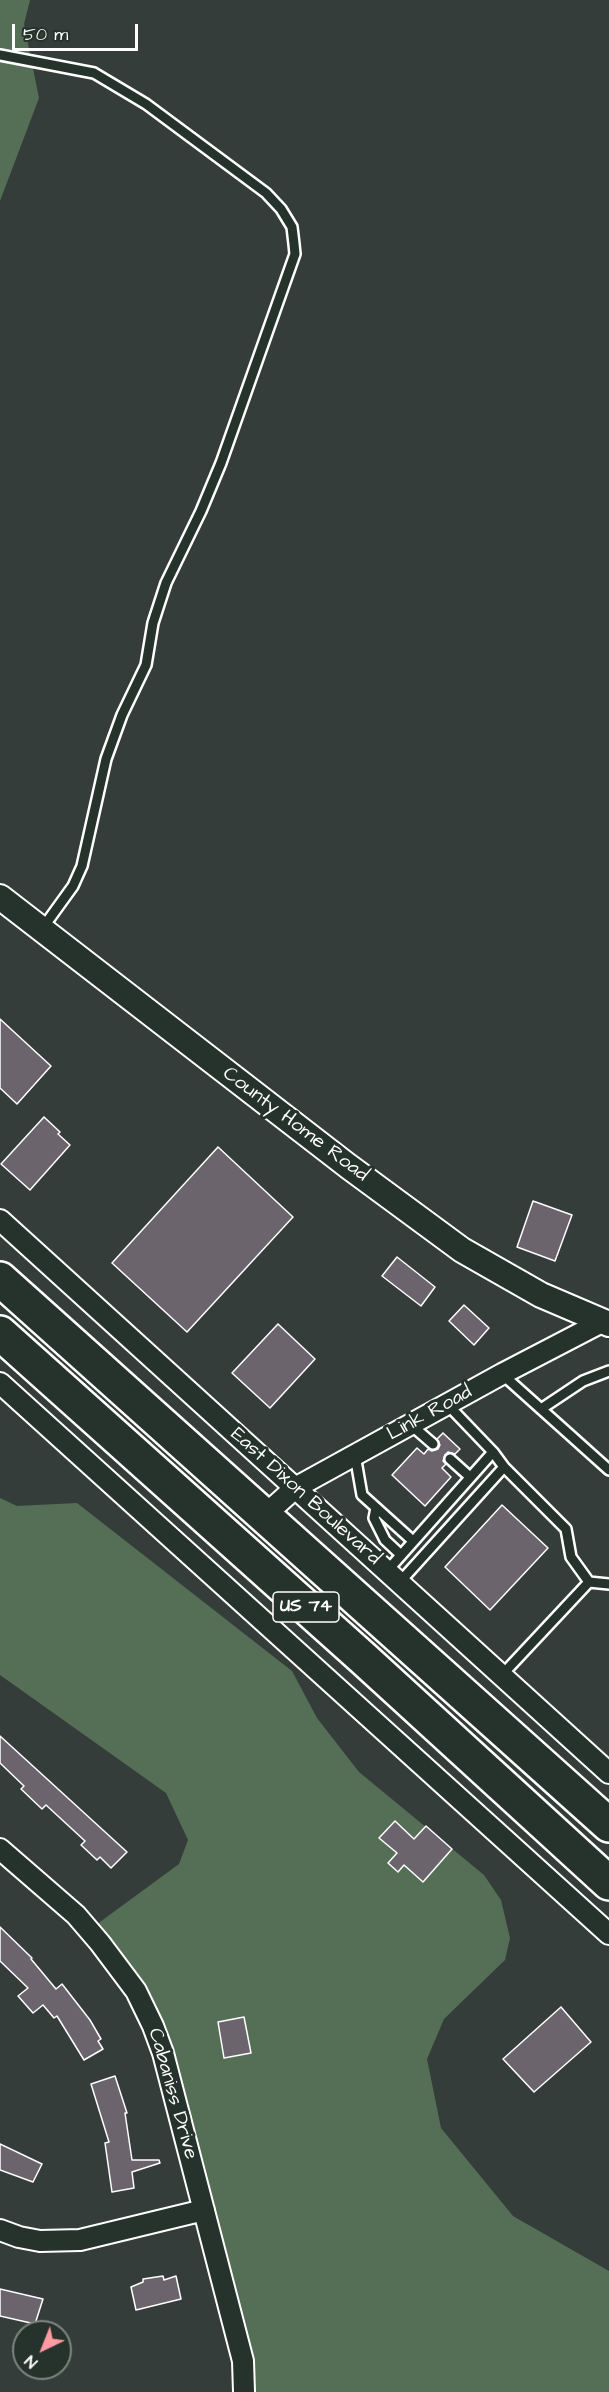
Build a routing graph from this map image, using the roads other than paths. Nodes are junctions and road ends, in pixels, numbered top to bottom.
1 (0, 55) edge
2 (0, 897) edge
3 (42, 929) junction
4 (0, 1220) edge
5 (1, 1280) edge
6 (605, 1323) edge
7 (0, 1333) edge
8 (609, 1371) edge
9 (502, 1374) junction
10 (0, 1383) edge
11 (447, 1404) junction
12 (541, 1409) junction
13 (410, 1424) junction
14 (433, 1444) dead end
15 (493, 1452) junction
16 (355, 1455) junction
17 (450, 1459) dead end
18 (504, 1467) junction
19 (609, 1470) edge
20 (470, 1477) junction
21 (295, 1488) junction
22 (376, 1508) junction
23 (264, 1515) junction
24 (413, 1541) junction
25 (401, 1555) junction
26 (393, 1577) junction
27 (589, 1582) junction
28 (609, 1584) edge
29 (501, 1676) junction
30 (609, 1773) edge
31 (609, 1825) edge
32 (568, 1846) junction
33 (0, 1850) edge
34 (609, 1860) edge
35 (609, 1883) edge
36 (609, 1934) edge
37 (204, 2210) junction
38 (0, 2230) edge
39 (244, 2392) edge

1 - 3 lane
2 - 3 street, County Home Road
3 - 6 street, County Home Road
4 - 21 street, East Dixon Boulevard
5 - 23 highway, East Dixon Boulevard / US 74
6 - 9 street, Link Road
7 - 32 highway, US 74
8 - 12 lane
9 - 11 street, Link Road
9 - 12 lane
10 - 36 street
11 - 13 street, Link Road
11 - 15 lane
12 - 19 lane
13 - 14 lane
13 - 16 street, Link Road
15 - 18 lane
15 - 20 lane
16 - 21 street, Link Road
16 - 22 lane
17 - 20 lane
18 - 26 lane
18 - 27 lane
20 - 24 lane
21 - 23 street, Link Road
21 - 26 street, East Dixon Boulevard
22 - 24 lane
22 - 25 lane
23 - 31 highway, East Dixon Boulevard / US 74
24 - 25 lane
25 - 26 lane
26 - 29 street, East Dixon Boulevard
27 - 28 lane
27 - 29 lane
29 - 30 street, East Dixon Boulevard
32 - 34 highway
32 - 35 highway, US 74
33 - 37 street, Cabaniss Drive
37 - 38 street
37 - 39 street, Cabaniss Drive

